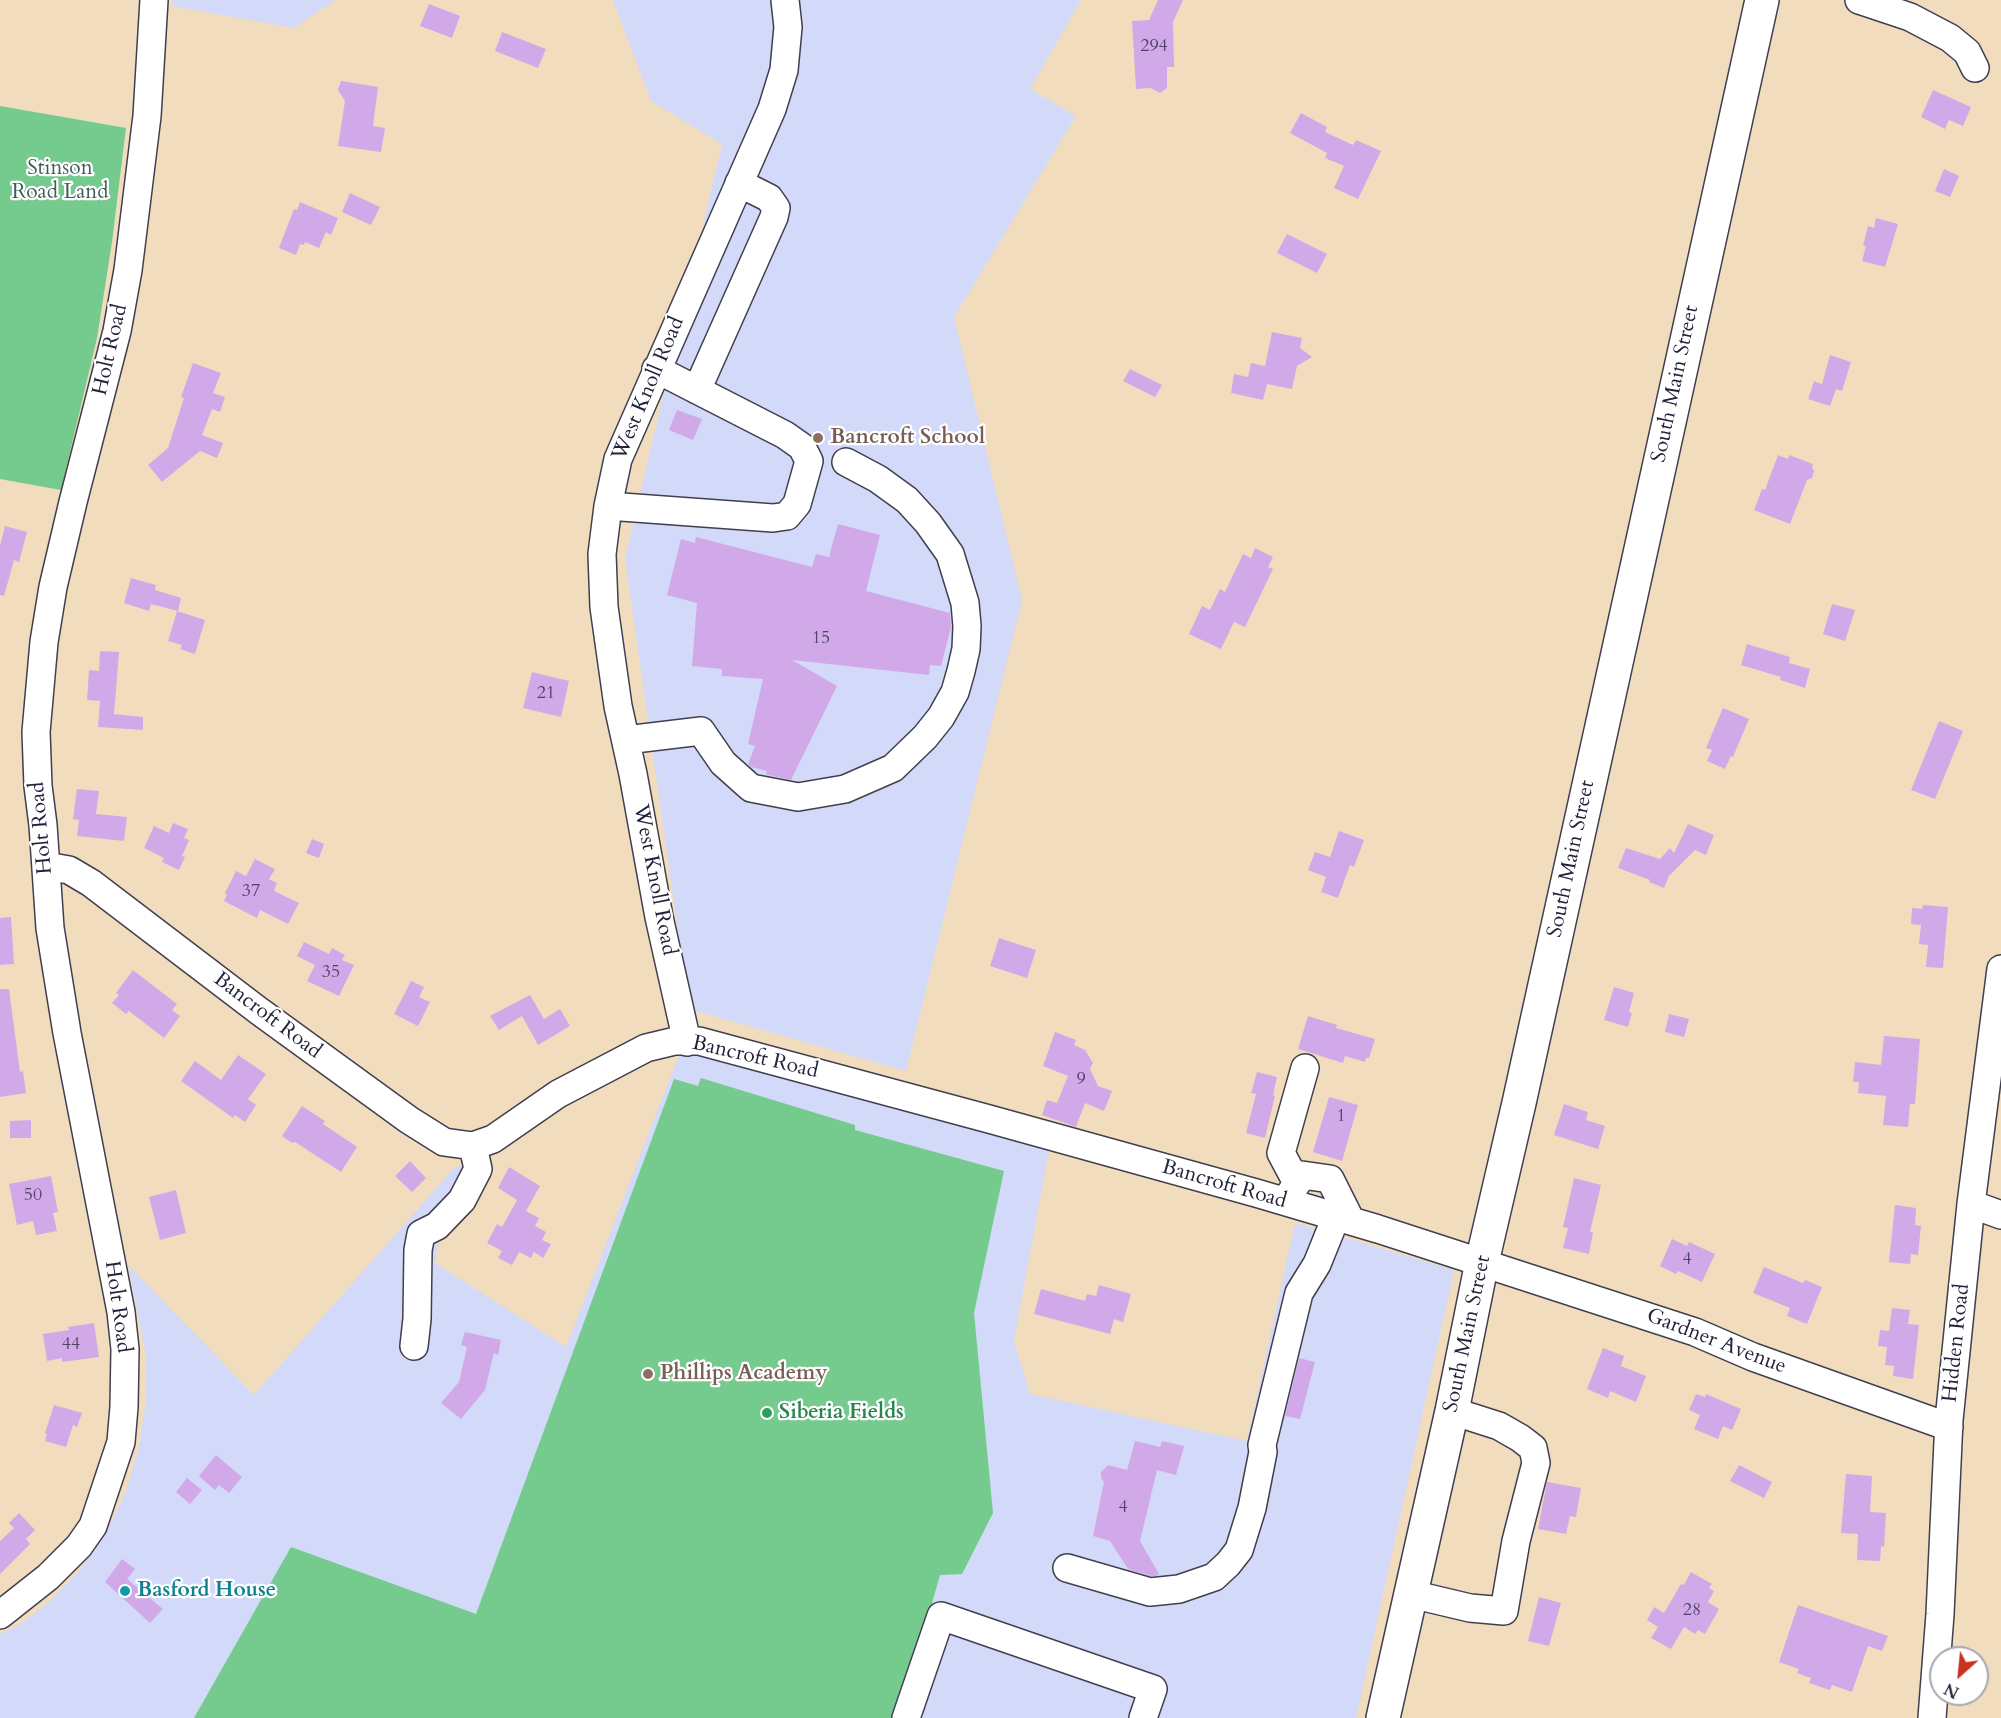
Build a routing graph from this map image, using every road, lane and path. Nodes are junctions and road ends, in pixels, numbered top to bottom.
1 (154, 0) edge
2 (785, 0) edge
3 (1762, 0) edge
4 (1859, 0) edge
5 (1975, 68) dead end
6 (739, 183) junction
7 (656, 369) junction
8 (697, 390) junction
9 (846, 462) dead end
10 (608, 506) junction
11 (626, 740) junction
12 (46, 866) junction
13 (2001, 969) edge
14 (687, 1042) junction
15 (1305, 1068) dead end
16 (474, 1146) junction
17 (1291, 1192) junction
18 (1971, 1204) junction
19 (2001, 1215) edge
20 (1344, 1219) junction
21 (1482, 1262) junction
22 (414, 1346) dead end
23 (1452, 1411) junction
24 (1949, 1427) junction
25 (1067, 1568) dead end
26 (1411, 1594) junction
27 (0, 1615) edge
28 (906, 1718) edge
29 (1143, 1718) edge
30 (1383, 1718) edge
31 (1932, 1718) edge

1 - 12 street, Holt Road
2 - 6 street, West Knoll Road
3 - 21 main road, South Main Street
4 - 5 street
6 - 7 street, West Knoll Road
6 - 8 street
7 - 8 street
7 - 10 street, West Knoll Road
8 - 10 street
9 - 11 street
10 - 11 street, West Knoll Road
11 - 14 street, West Knoll Road
12 - 16 street, Bancroft Road
12 - 27 street, Holt Road
13 - 18 street, Hidden Road
14 - 16 street, Bancroft Road
14 - 17 street, Bancroft Road
15 - 17 street
16 - 22 street
17 - 20 street
18 - 19 street
18 - 24 street, Hidden Road
20 - 21 street
20 - 25 street
21 - 23 main road, South Main Street
21 - 24 street, Gardner Avenue
23 - 26 main road, South Main Street
23 - 26 street
24 - 31 street, Hidden Road
26 - 30 main road, South Main Street
28 - 29 street

